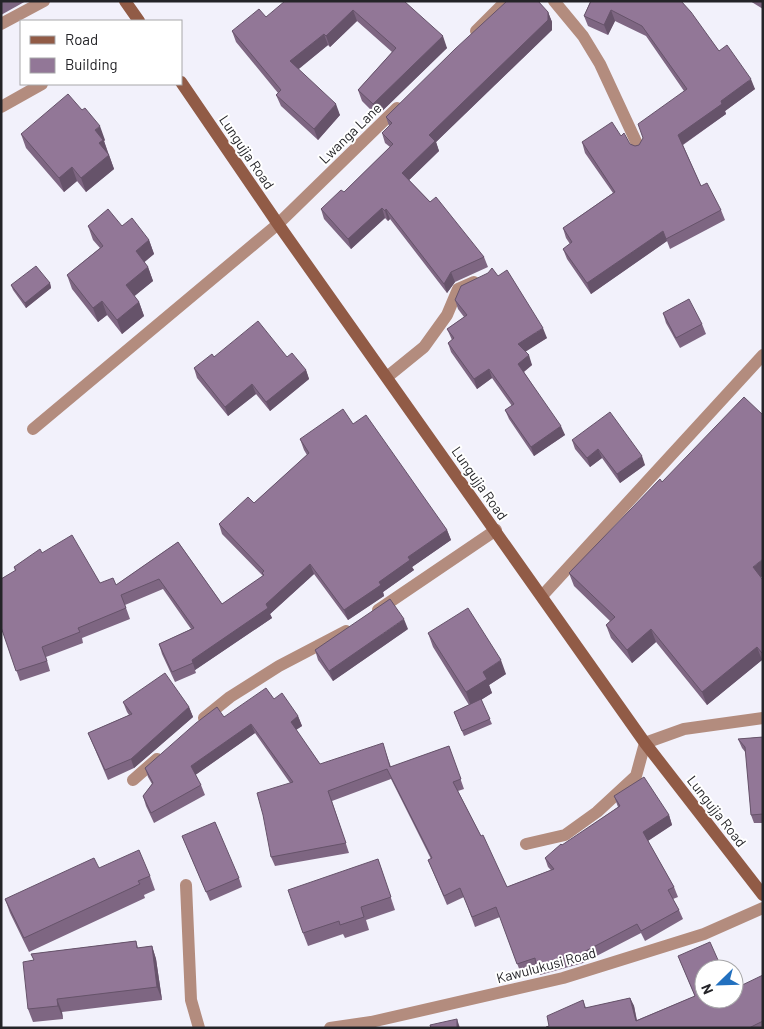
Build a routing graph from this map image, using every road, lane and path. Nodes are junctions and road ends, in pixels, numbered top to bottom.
1 (44, 1) edge
2 (125, 1) edge
3 (506, 1) edge
4 (554, 1) edge
5 (138, 20) edge
6 (1, 24) edge
7 (469, 38) edge
8 (182, 83) edge
9 (40, 85) edge
10 (405, 100) edge
11 (1, 106) edge
12 (639, 148) edge
13 (278, 224) junction
14 (488, 275) edge
15 (763, 355) edge
16 (387, 377) junction
17 (33, 429) dead end
18 (496, 530) junction
19 (542, 596) junction
20 (369, 616) edge
21 (353, 626) edge
22 (763, 718) edge
23 (194, 726) edge
24 (645, 743) junction
25 (166, 751) edge
26 (133, 780) dead end
27 (526, 844) dead end
28 (186, 885) dead end
29 (763, 895) edge
30 (763, 908) edge
31 (371, 1025) edge
32 (199, 1028) edge
33 (330, 1028) edge

1 - 6 street
2 - 5 street
3 - 7 street
4 - 12 street
8 - 13 street, Lungujja Road
9 - 11 street
10 - 13 street, Lwanga Lane
13 - 16 street, Lungujja Road
13 - 17 street, Lwanga Lane
14 - 16 street
15 - 19 street
16 - 18 street, Lungujja Road
18 - 19 street, Lungujja Road
18 - 20 street
19 - 24 street, Lungujja Road
21 - 23 street
22 - 24 street
24 - 27 street
24 - 29 street, Lungujja Road
25 - 26 street
28 - 32 street
30 - 31 street, Kawulukusi Road
31 - 33 street, Kawulukusi Road

